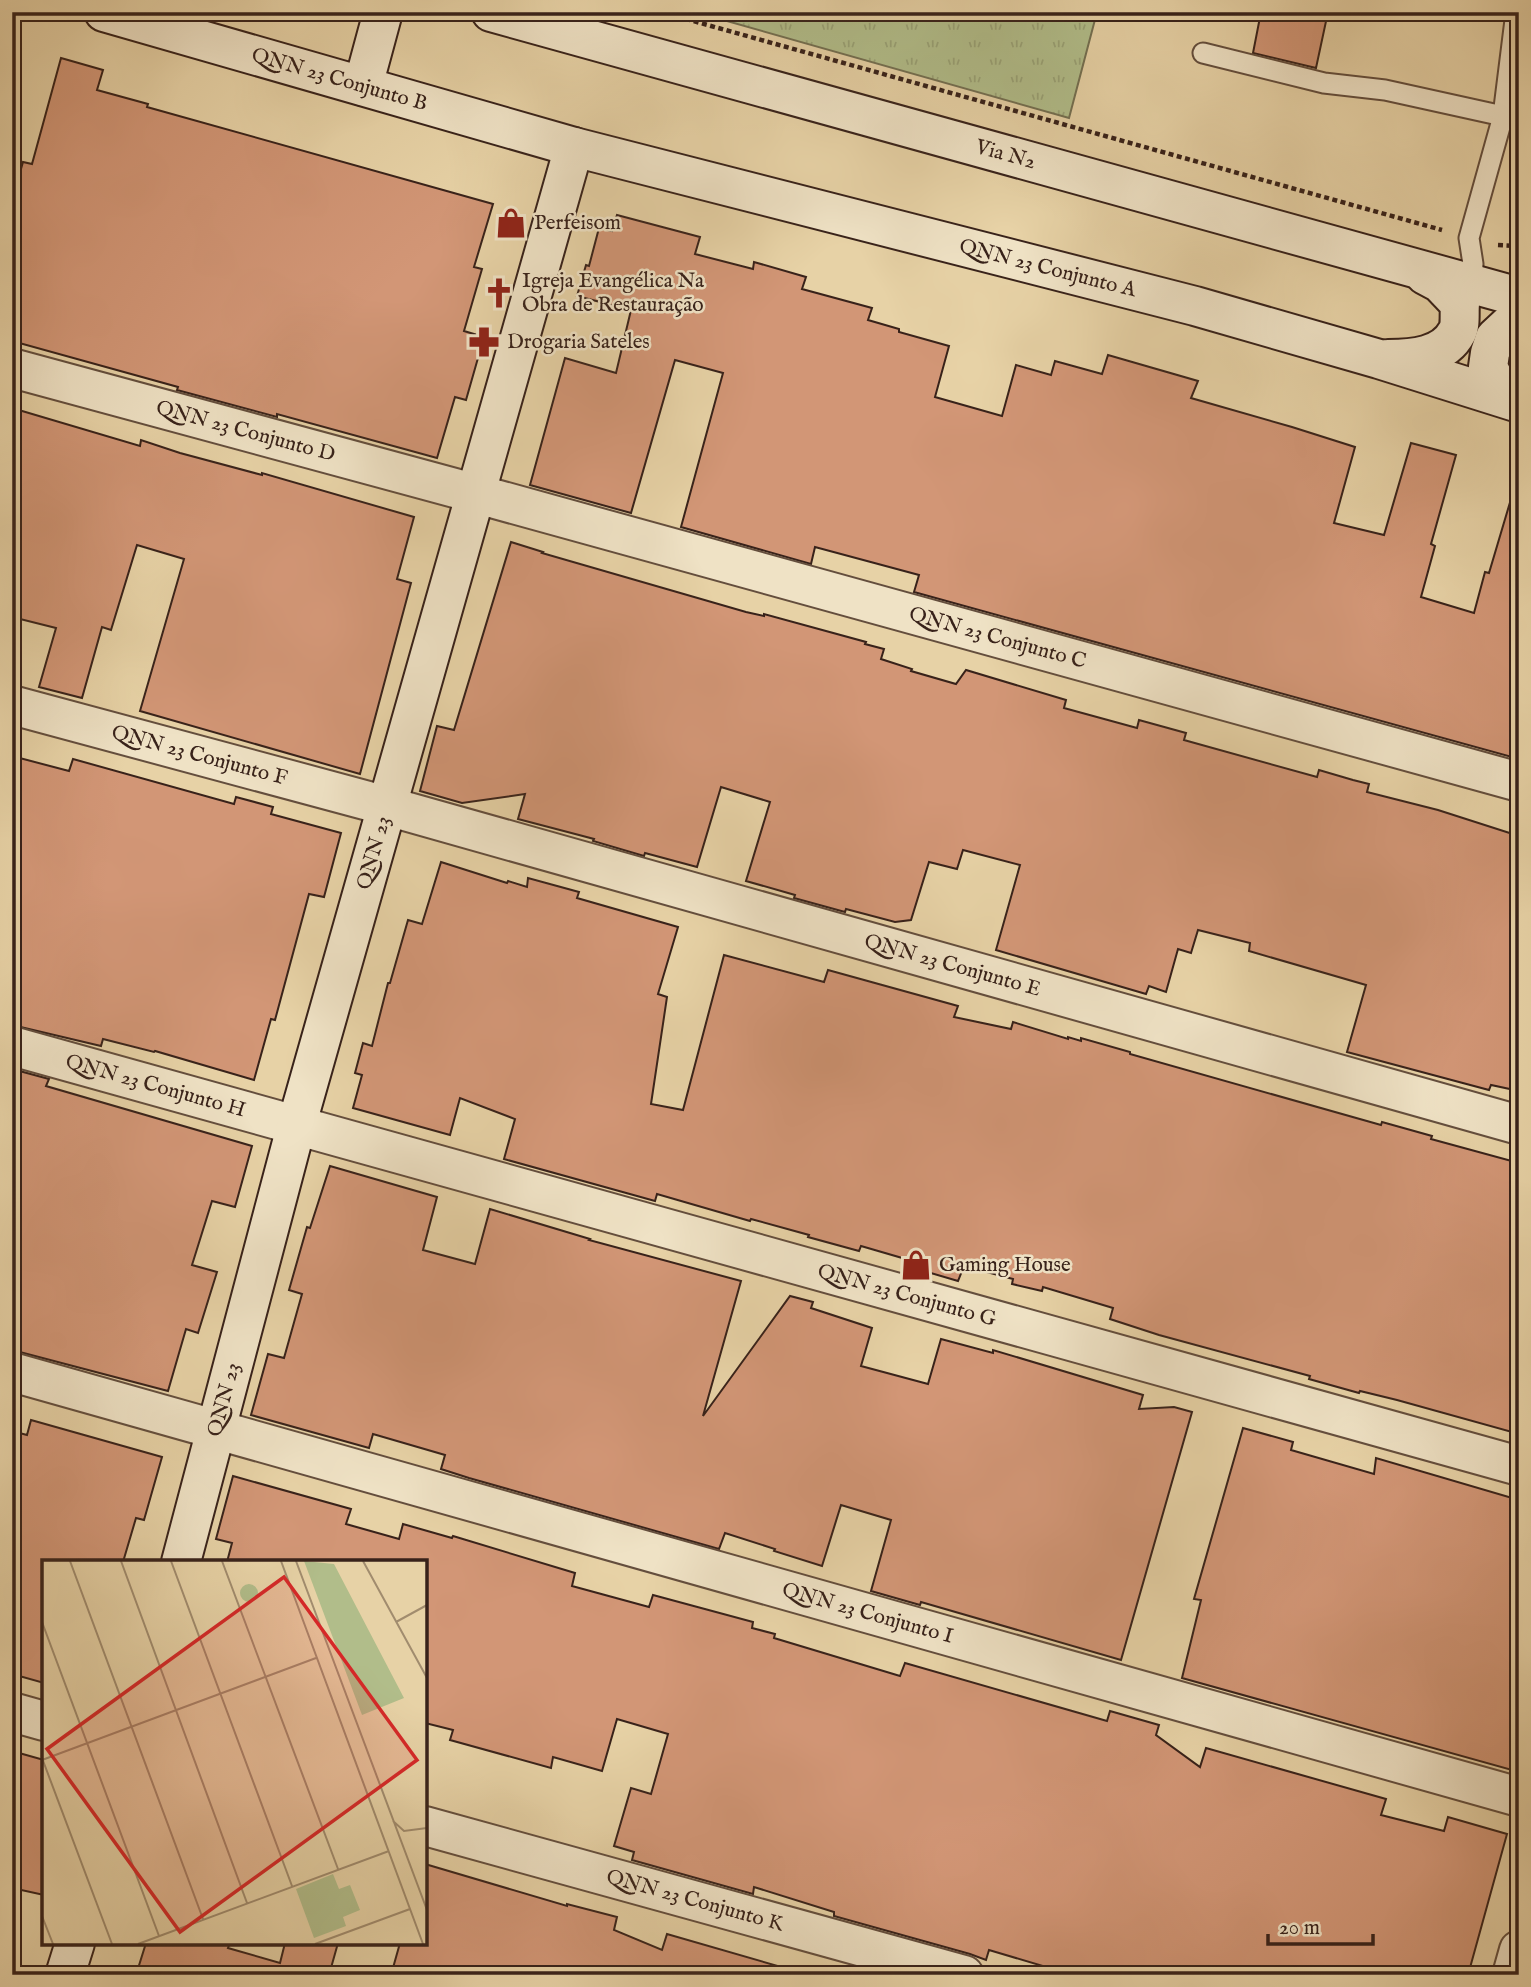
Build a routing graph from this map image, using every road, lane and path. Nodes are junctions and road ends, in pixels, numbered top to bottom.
1 (104, 12) edge
2 (383, 12) edge
3 (491, 12) edge
4 (661, 12) edge
5 (1516, 12) edge
6 (1203, 53) dead end
7 (363, 86) junction
8 (1503, 116) junction
9 (574, 147) junction
10 (1469, 238) junction
11 (1519, 246) edge
12 (1408, 266) junction
13 (1472, 284) junction
14 (1519, 297) edge
15 (1519, 325) edge
16 (1379, 359) junction
17 (12, 368) edge
18 (1519, 397) edge
19 (1519, 403) edge
20 (477, 494) junction
21 (12, 705) edge
22 (1519, 782) edge
23 (387, 806) junction
24 (12, 1046) edge
25 (1519, 1125) edge
26 (296, 1127) junction
27 (12, 1372) edge
28 (216, 1429) junction
29 (1519, 1466) edge
30 (182, 1560) edge
31 (12, 1712) edge
32 (42, 1720) edge
33 (1519, 1797) edge
34 (427, 1827) edge
35 (74, 1945) edge
36 (1519, 1950) edge
37 (65, 1975) edge
38 (964, 1975) edge
39 (1512, 1975) edge

1 - 7 street, QNN 23 Conjunto B
2 - 7 street
3 - 12 street, Via N2
4 - 10 path
5 - 8 lane
6 - 8 lane
7 - 9 street, QNN 23 Conjunto B
8 - 10 lane
9 - 16 street, QNN 23 Conjunto A
9 - 20 street, QNN 23
10 - 11 path
10 - 13 lane
12 - 13 street, Via N2
12 - 16 street
13 - 14 street, Via N2
15 - 18 street
16 - 19 street, QNN 23 Conjunto A
17 - 20 street, QNN 23 Conjunto D
20 - 22 street, QNN 23 Conjunto C
20 - 23 street, QNN 23
21 - 23 street, QNN 23 Conjunto F
23 - 25 street, QNN 23 Conjunto E
23 - 26 street, QNN 23
24 - 26 street, QNN 23 Conjunto H
26 - 28 street, QNN 23
26 - 29 street, QNN 23 Conjunto G
27 - 28 street, QNN 23 Conjunto I
28 - 30 street, QNN 23
28 - 33 street, QNN 23 Conjunto I
31 - 32 street
34 - 38 street, QNN 23 Conjunto K
35 - 37 street
36 - 39 street

